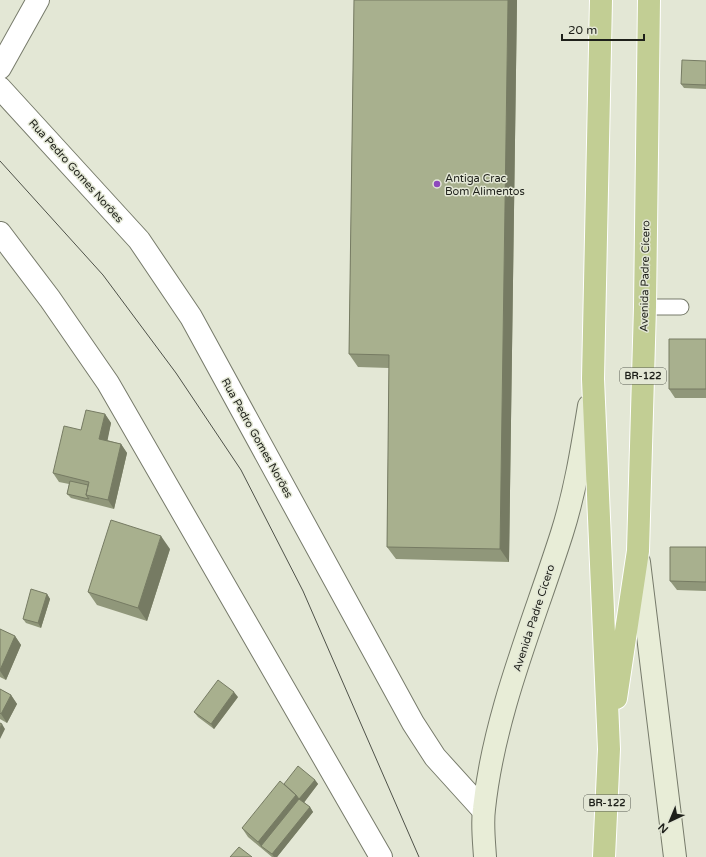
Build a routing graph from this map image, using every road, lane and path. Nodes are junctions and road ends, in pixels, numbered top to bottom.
1 (38, 0) edge
2 (601, 0) edge
3 (649, 0) edge
4 (0, 68) edge
5 (0, 88) edge
6 (0, 233) edge
7 (645, 307) junction
8 (680, 307) dead end
9 (593, 379) junction
10 (638, 551) junction
11 (609, 749) junction
12 (484, 810) junction
13 (381, 857) edge
14 (485, 857) edge
15 (604, 857) edge
16 (675, 857) edge

1 - 4 street
2 - 9 highway, Avenida Padre Cícero / BR-122
3 - 7 highway, Avenida Padre Cícero / BR-122
5 - 12 street, Rua Pedro Gomes Norões
6 - 13 street
7 - 8 lane
7 - 10 highway, Avenida Padre Cícero / BR-122
9 - 11 highway, Avenida Padre Cícero / BR-122
9 - 12 main road, Avenida Padre Cícero
10 - 11 highway, Avenida Padre Cícero / BR-122
10 - 16 main road, Avenida Padre Cícero
11 - 15 highway, Avenida Padre Cícero / BR-122
12 - 14 main road, Avenida Padre Cícero

